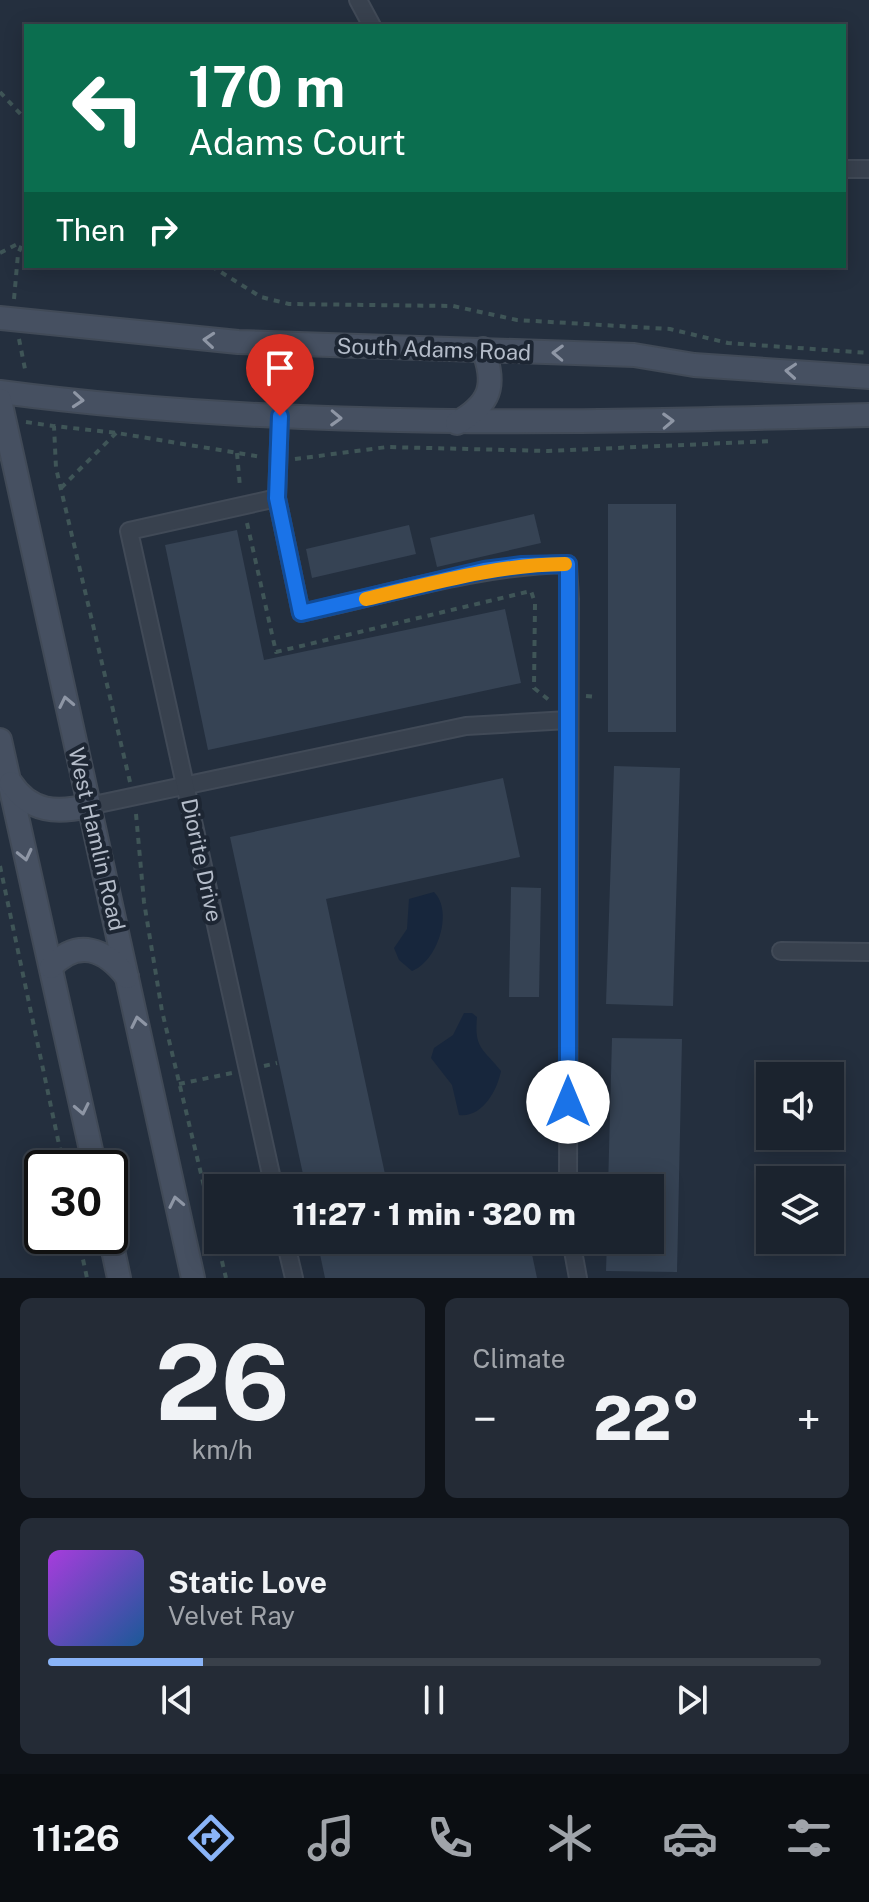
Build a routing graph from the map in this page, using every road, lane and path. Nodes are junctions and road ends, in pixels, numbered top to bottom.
1 (358, 0) edge
2 (371, 24) edge
3 (0, 92) edge
4 (24, 118) edge
5 (846, 169) edge
6 (869, 169) edge
7 (24, 238) edge
8 (21, 242) junction
9 (0, 253) edge
10 (214, 268) edge
11 (14, 291) dead end
12 (0, 318) edge
13 (18, 334) dead end
14 (483, 349) junction
15 (869, 353) edge
16 (869, 377) edge
17 (27, 381) dead end
18 (0, 392) edge
19 (0, 400) edge
20 (869, 415) edge
21 (280, 416) junction
22 (457, 423) junction
23 (117, 433) junction
24 (773, 441) dead end
25 (278, 458) junction
26 (61, 488) junction
27 (277, 498) junction
28 (568, 720) junction
29 (0, 740) edge
30 (8, 779) junction
31 (185, 785) junction
32 (133, 797) junction
33 (89, 806) junction
34 (0, 866) edge
35 (781, 951) dead end
36 (869, 952) edge
37 (51, 967) junction
38 (128, 978) junction
39 (60, 1150) edge
40 (91, 1150) edge
41 (271, 1174) edge
42 (568, 1174) edge
43 (82, 1254) edge
44 (114, 1254) edge
45 (288, 1254) edge
46 (574, 1254) edge
47 (87, 1278) edge
48 (119, 1278) edge
49 (193, 1278) edge
50 (226, 1278) edge
51 (294, 1278) edge
52 (578, 1278) edge

1 - 2 street
3 - 4 path
5 - 6 street
7 - 8 path
8 - 9 path
8 - 11 path
10 - 15 path
14 -> 12 main road, South Adams Road
13 - 17 path
16 -> 14 main road, South Adams Road
14 - 22 main road
18 -> 21 main road
33 -> 19 main road, West Hamlin Road
22 -> 20 main road
21 -> 22 main road
21 - 25 street
23 - 25 path
23 - 26 path
23 - 26 path
24 - 25 path
25 - 27 street
26 - 32 path
27 - 28 street
27 - 31 street, Diorite Drive
28 - 31 street
28 - 42 street
29 - 30 main road
30 - 33 main road
30 -> 37 main road
31 - 32 street
31 - 41 street, Diorite Drive
32 - 33 street
32 - 50 path
33 - 38 main road, West Hamlin Road
34 - 39 path
35 - 36 street
37 - 38 main road
37 -> 40 main road
49 -> 38 main road, West Hamlin Road
43 - 47 path
44 - 48 main road
45 - 51 street
46 - 52 street

